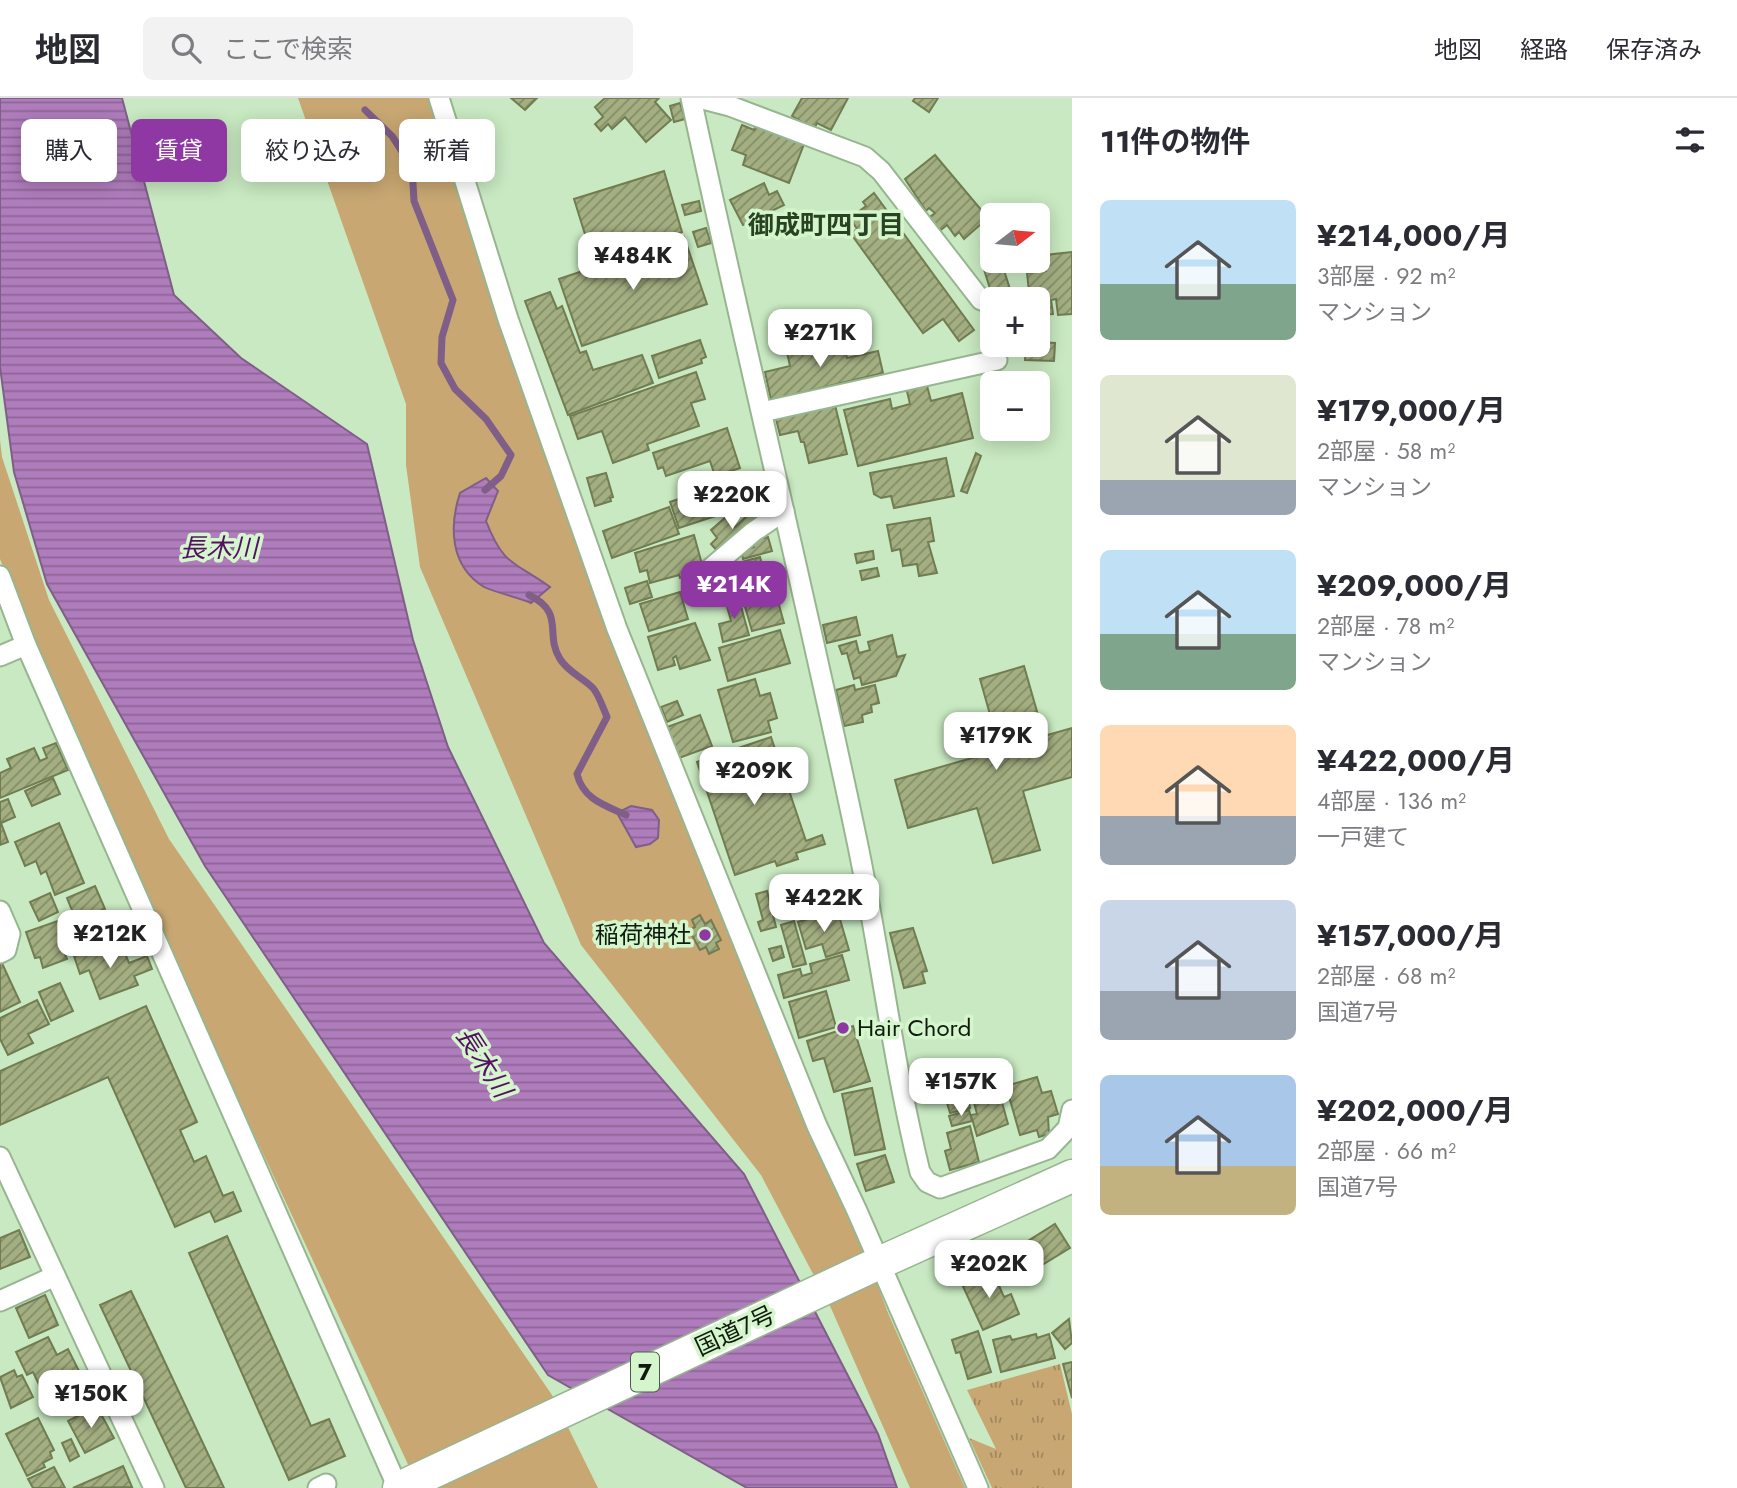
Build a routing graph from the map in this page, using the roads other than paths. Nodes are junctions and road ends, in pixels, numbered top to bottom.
1 (439, 98) edge
2 (691, 98) edge
3 (699, 98) edge
4 (980, 299) edge
5 (997, 360) dead end
6 (762, 412) junction
7 (784, 511) junction
8 (0, 576) edge
9 (702, 589) dead end
10 (26, 645) junction
11 (0, 656) edge
12 (0, 911) edge
13 (0, 953) edge
14 (1072, 1110) edge
15 (0, 1157) edge
16 (1072, 1176) edge
17 (868, 1268) junction
18 (55, 1276) junction
19 (0, 1301) edge
20 (154, 1488) edge
21 (399, 1488) edge
22 (978, 1488) edge

1 - 17 street
2 - 6 street
3 - 4 street
5 - 6 street
6 - 7 street
7 - 9 street
7 - 14 street
8 - 10 street
10 - 11 street
10 - 21 street
12 - 13 street
15 - 18 street
16 - 17 highway, 国道7号 / 7
17 - 21 highway, 国道7号 / 7
17 - 22 street
18 - 19 street
18 - 20 street

